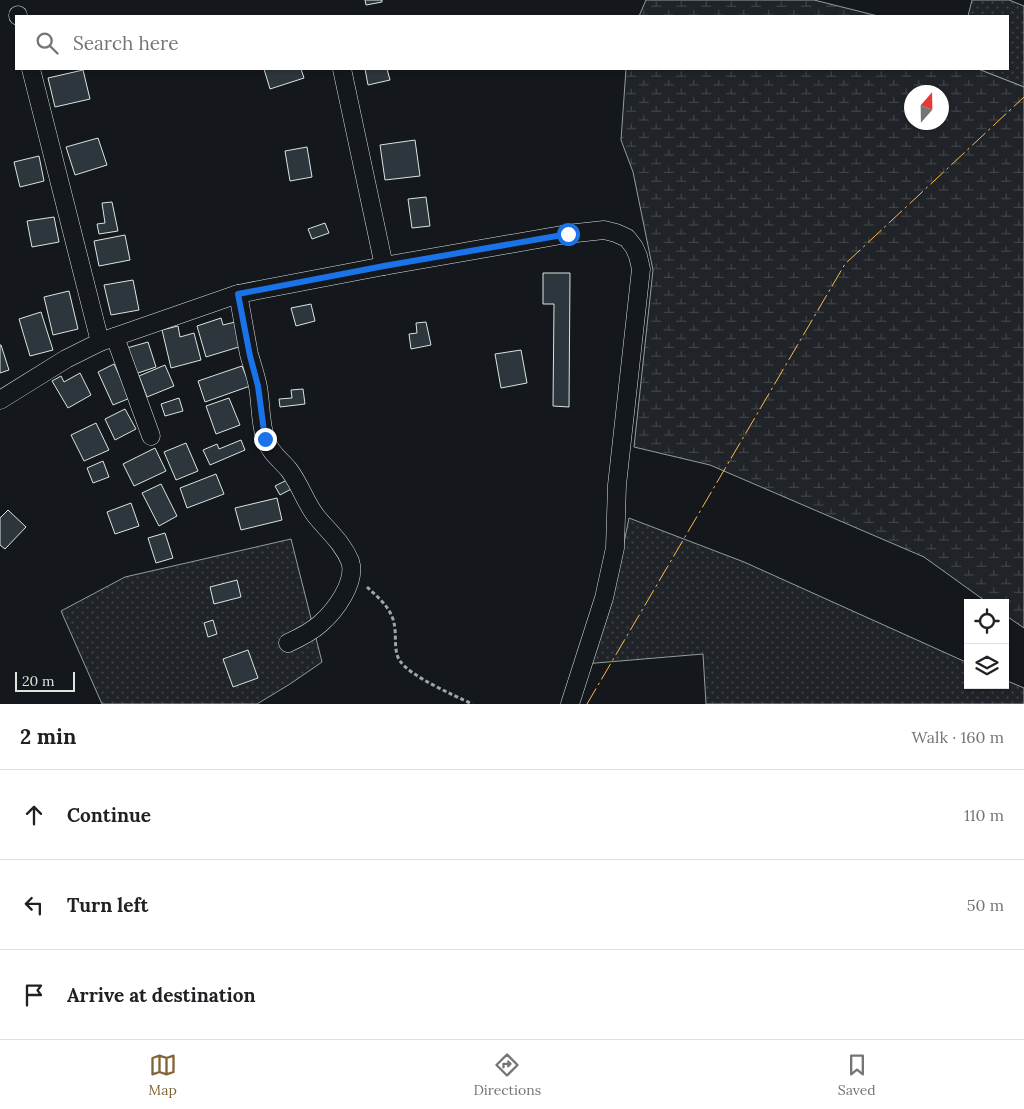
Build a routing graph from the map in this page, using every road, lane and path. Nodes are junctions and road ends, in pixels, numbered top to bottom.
1 (31, 70) edge
2 (342, 70) edge
3 (384, 266) junction
4 (238, 294) junction
5 (107, 340) junction
6 (0, 400) edge
7 (150, 436) dead end
8 (352, 573) junction
9 (288, 643) dead end
10 (472, 704) edge
11 (570, 704) edge

1 - 5 street
2 - 3 street
3 - 4 street
3 - 11 street
4 - 5 street
4 - 8 street
5 - 6 street
5 - 7 street
8 - 9 street
8 - 10 path

